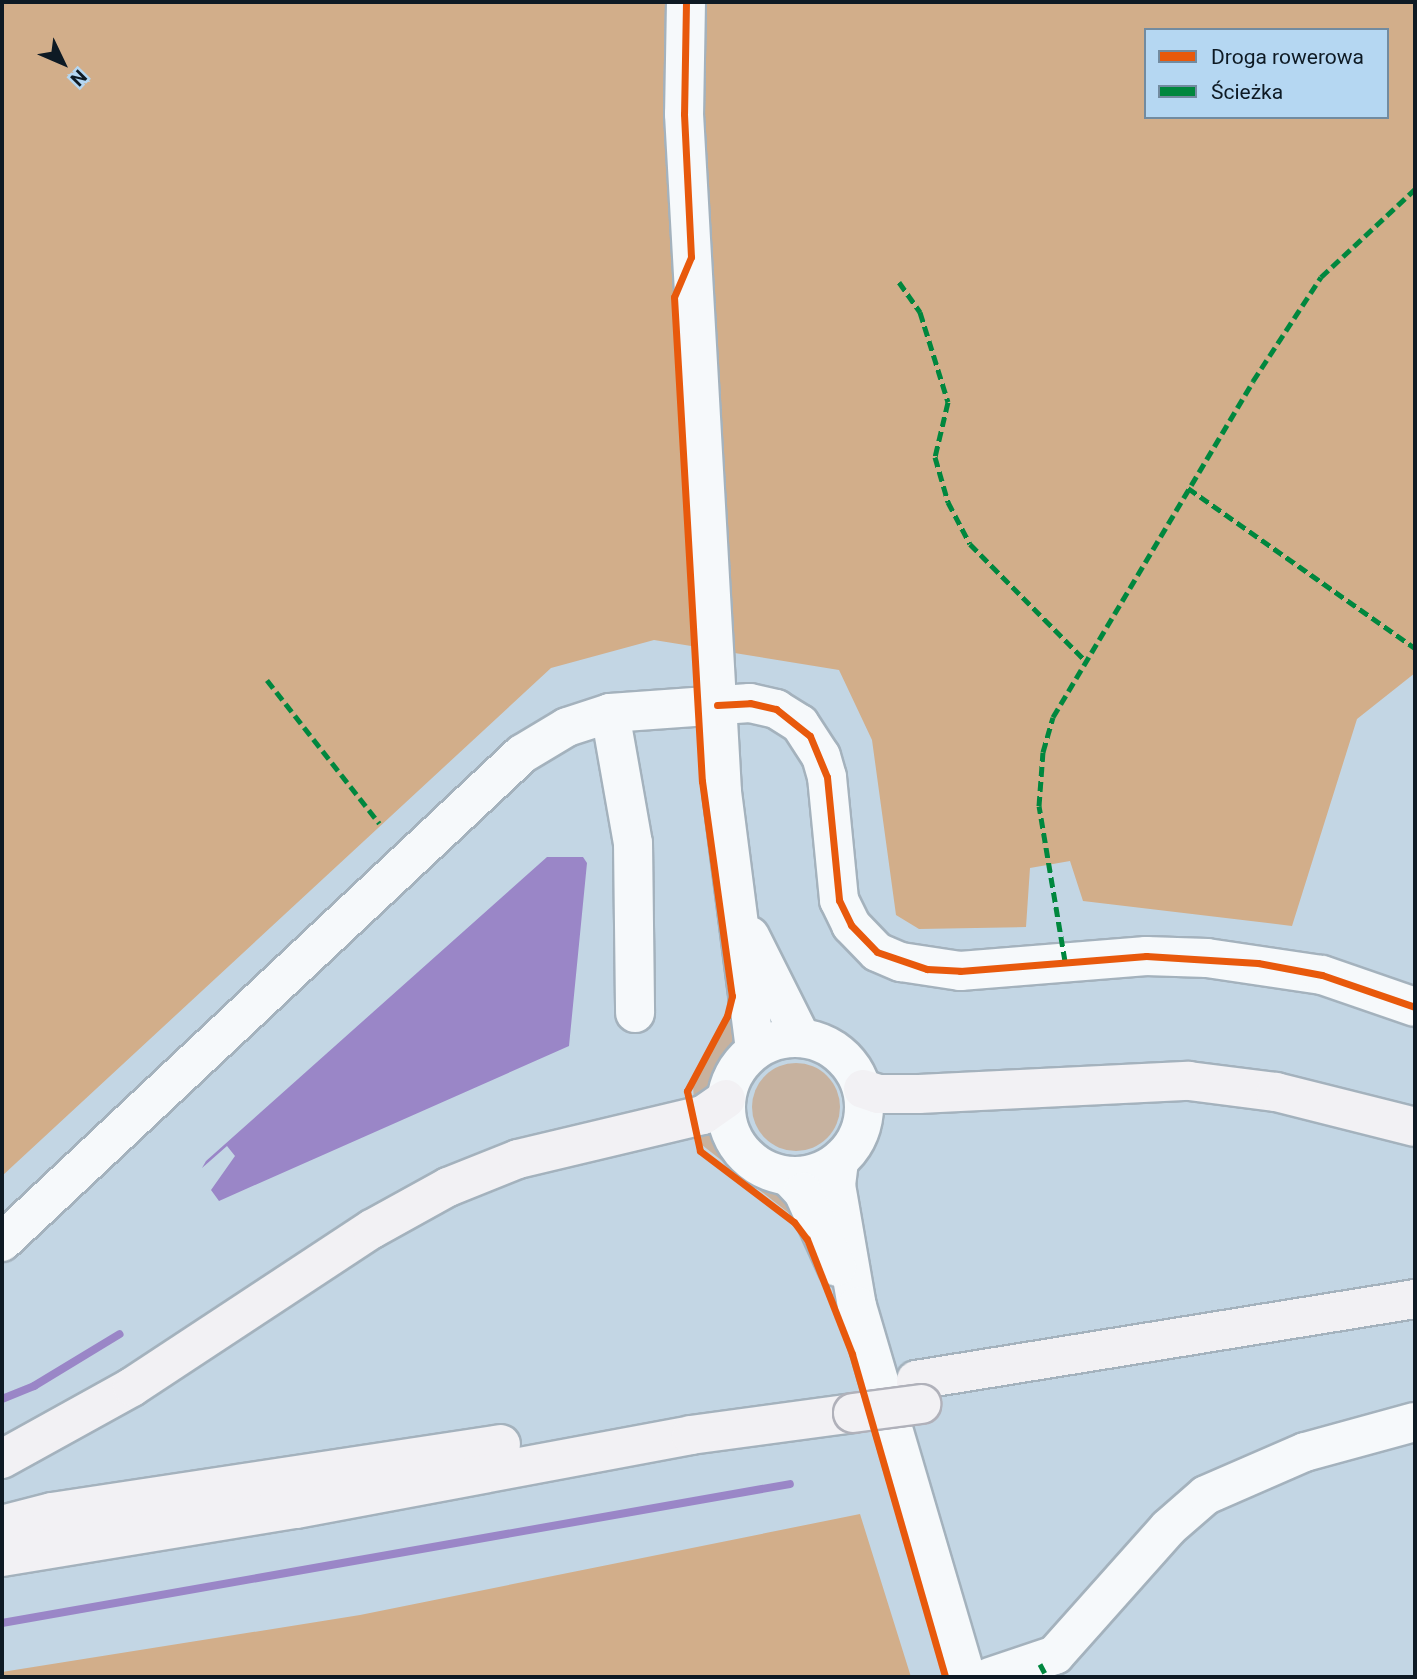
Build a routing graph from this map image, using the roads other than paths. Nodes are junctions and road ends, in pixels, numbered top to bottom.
1 (686, 2) edge
2 (716, 705) junction
3 (610, 713) junction
4 (740, 912) junction
5 (1415, 1007) edge
6 (635, 1013) dead end
7 (801, 1038) junction
8 (755, 1050) junction
9 (863, 1089) junction
10 (726, 1099) junction
11 (1415, 1127) edge
12 (839, 1161) junction
13 (789, 1177) junction
14 (2, 1242) edge
15 (1415, 1298) edge
16 (857, 1306) junction
17 (1415, 1325) edge
18 (918, 1392) junction
19 (851, 1402) junction
20 (1415, 1422) edge
21 (2, 1459) edge
22 (2, 1525) edge
23 (2, 1557) edge
24 (966, 1677) edge
25 (990, 1677) edge

1 - 2 street
2 - 3 street
2 - 4 street
2 - 5 street
3 - 6 street
3 - 14 street
4 - 7 street
4 - 8 street
7 - 8 street
7 - 9 street
8 - 10 street
9 - 11 main road
9 - 12 street
10 - 13 street
10 - 21 main road
12 - 13 street
12 - 16 street
13 - 16 street
15 - 18 main road
16 - 24 street
17 - 18 main road
18 - 19 main road, bridge
19 - 22 main road
19 - 23 main road
20 - 25 street

